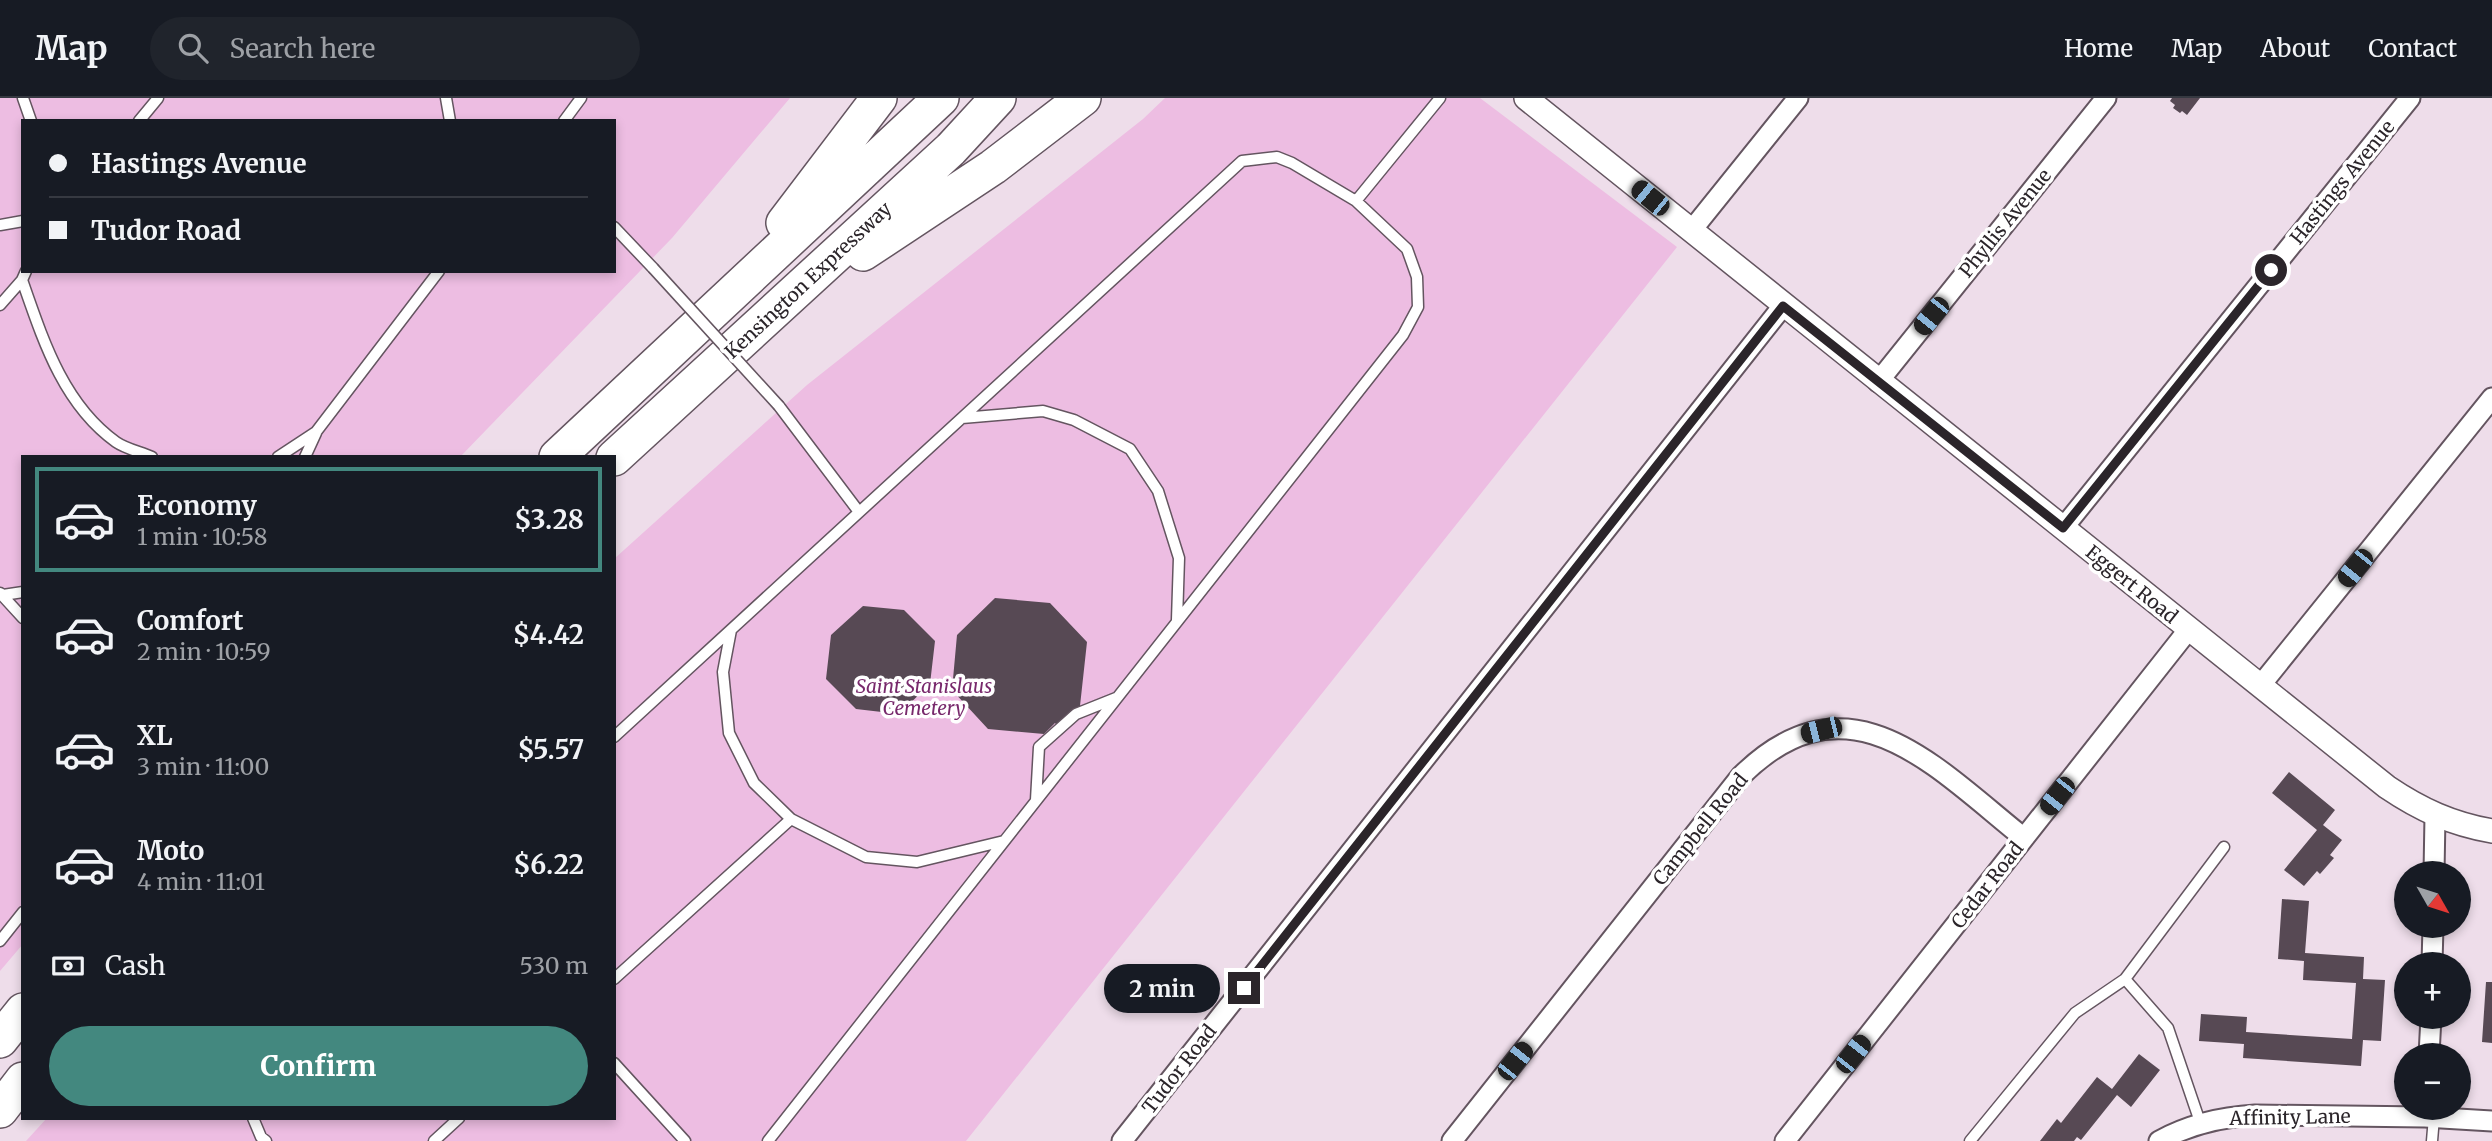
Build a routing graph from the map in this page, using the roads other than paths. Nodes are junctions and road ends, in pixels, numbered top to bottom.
1 (23, 98) edge
2 (158, 98) edge
3 (446, 98) edge
4 (581, 98) edge
5 (879, 98) edge
6 (941, 98) edge
7 (998, 98) edge
8 (1083, 98) edge
9 (1440, 98) edge
10 (1525, 98) edge
11 (1798, 98) edge
12 (2106, 98) edge
13 (2410, 98) edge
14 (30, 119) edge
15 (141, 119) edge
16 (450, 119) edge
17 (565, 119) edge
18 (1356, 201) junction
19 (21, 221) edge
20 (0, 225) edge
21 (616, 229) edge
22 (1691, 231) junction
23 (437, 273) edge
24 (24, 276) edge
25 (0, 305) edge
26 (720, 306) junction
27 (1783, 306) junction
28 (772, 314) junction
29 (1878, 382) junction
30 (2491, 401) edge
31 (962, 418) junction
32 (316, 432) junction
33 (147, 455) edge
34 (281, 455) edge
35 (306, 455) edge
36 (559, 455) edge
37 (616, 456) edge
38 (859, 512) junction
39 (2063, 528) junction
40 (21, 592) edge
41 (2, 594) edge
42 (21, 616) edge
43 (1177, 622) junction
44 (731, 629) junction
45 (2189, 629) junction
46 (2260, 686) junction
47 (1117, 698) junction
48 (616, 735) edge
49 (1036, 800) junction
50 (2435, 816) junction
51 (792, 819) junction
52 (2492, 831) edge
53 (2024, 838) junction
54 (1004, 841) junction
55 (2224, 847) dead end
56 (2434, 861) edge
57 (21, 915) edge
58 (0, 941) edge
59 (616, 977) edge
60 (2125, 979) junction
61 (21, 1014) edge
62 (0, 1040) edge
63 (616, 1065) edge
64 (21, 1083) edge
65 (0, 1110) edge
66 (2394, 1114) edge
67 (2471, 1119) edge
68 (254, 1120) edge
69 (457, 1120) edge
70 (2429, 1120) edge
71 (2492, 1121) edge
72 (2200, 1122) junction
73 (266, 1141) edge
74 (434, 1141) edge
75 (685, 1141) edge
76 (768, 1141) edge
77 (1122, 1141) edge
78 (1452, 1141) edge
79 (1785, 1141) edge
80 (1970, 1141) edge
81 (2159, 1141) edge
82 (2432, 1141) edge

1 - 14 lane
2 - 15 lane
3 - 16 lane
4 - 17 lane
5 - 26 highway
6 - 26 highway
7 - 28 highway, Kensington Expressway
8 - 28 highway
9 - 18 lane
10 - 22 street, Eggert Road
11 - 22 street
12 - 29 street, Phyllis Avenue
13 - 39 street, Hastings Avenue
18 - 31 lane
18 - 43 lane
19 - 20 lane
21 - 38 lane, bridge
22 - 27 street, Eggert Road
23 - 32 lane
24 - 25 lane
24 - 33 lane
26 - 36 highway
27 - 29 street, Eggert Road
27 - 77 street, Tudor Road
28 - 37 highway, Kensington Expressway
29 - 39 street, Eggert Road
30 - 46 street
31 - 38 lane
31 - 43 lane
32 - 34 lane
32 - 35 lane
38 - 44 lane
39 - 45 street, Eggert Road
40 - 41 lane
41 - 42 lane
43 - 47 lane
44 - 48 lane
44 - 51 lane
45 - 46 street, Eggert Road
45 - 53 street, Cedar Road
46 - 50 street, Eggert Road
47 - 49 lane
47 - 49 lane
49 - 54 lane
50 - 52 street, Eggert Road
50 - 56 street
51 - 54 lane
51 - 59 lane
53 - 78 street, Campbell Road
53 - 79 street, Cedar Road
54 - 76 lane
55 - 60 lane
57 - 58 lane
60 - 72 lane
60 - 80 lane
61 - 62 highway
63 - 75 lane
64 - 65 highway
66 - 72 street, Affinity Lane
67 - 71 street, Affinity Lane
68 - 73 lane
69 - 74 lane
70 - 82 lane
72 - 81 street, Affinity Lane

